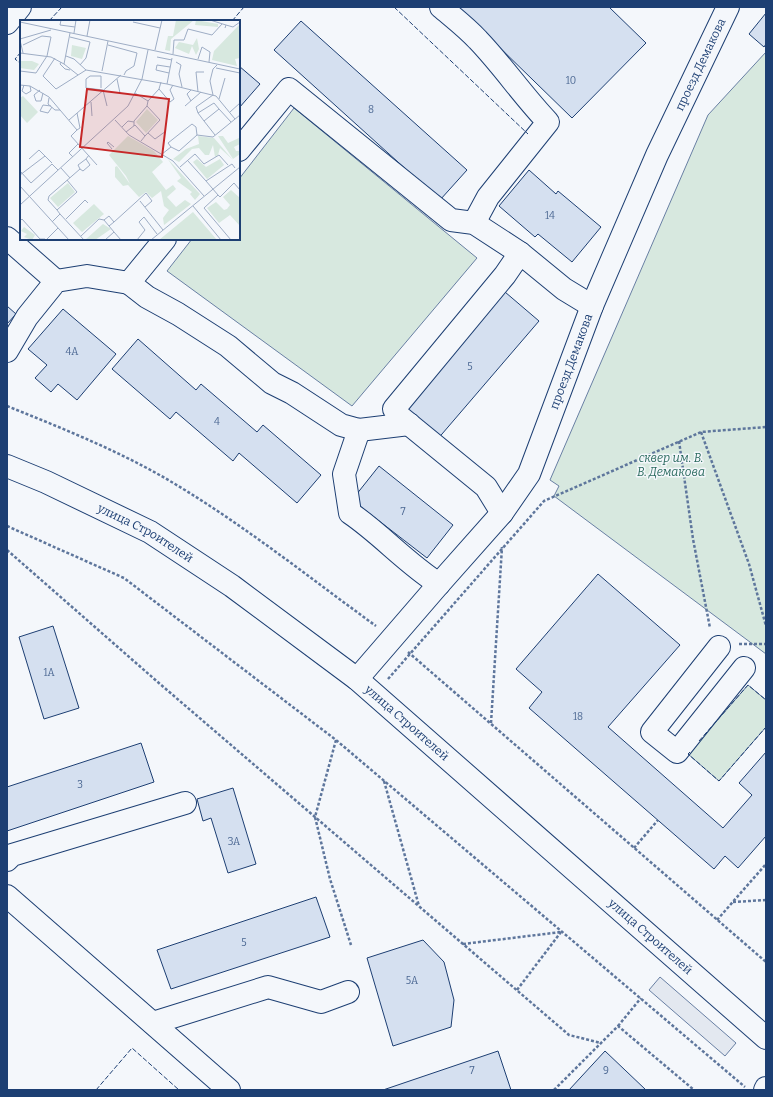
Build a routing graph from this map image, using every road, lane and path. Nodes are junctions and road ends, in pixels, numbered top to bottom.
1 (20, 7) edge
2 (441, 7) edge
3 (728, 7) edge
4 (7, 23) edge
5 (240, 149) edge
6 (474, 223) junction
7 (7, 238) edge
8 (164, 240) edge
9 (520, 253) junction
10 (56, 281) junction
11 (129, 283) junction
12 (592, 306) junction
13 (7, 351) edge
14 (409, 424) junction
15 (766, 427) edge
16 (359, 430) junction
17 (701, 432) junction
18 (679, 441) junction
19 (7, 466) edge
20 (502, 513) junction
21 (7, 526) edge
22 (502, 548) junction
23 (7, 550) edge
24 (439, 584) junction
25 (766, 626) edge
26 (714, 639) joint
27 (744, 668) dead end
28 (357, 679) junction
29 (383, 684) dead end
30 (491, 724) dead end
31 (336, 740) junction
32 (384, 781) junction
33 (185, 803) dead end
34 (314, 817) junction
35 (658, 820) dead end
36 (634, 848) dead end
37 (7, 860) edge
38 (766, 864) edge
39 (7, 896) edge
40 (766, 900) edge
41 (732, 902) junction
42 (419, 906) junction
43 (717, 920) dead end
44 (562, 932) junction
45 (463, 944) junction
46 (350, 946) dead end
47 (517, 990) junction
48 (348, 992) dead end
49 (640, 998) junction
50 (153, 1022) junction
51 (618, 1026) junction
52 (766, 1038) edge
53 (601, 1043) junction
54 (230, 1090) edge
55 (554, 1090) edge
56 (694, 1090) edge
57 (748, 1090) edge

1 - 4 street
2 - 6 street
3 - 12 street, проезд Демакова
5 - 6 street
6 - 9 street
7 - 10 street
8 - 11 street
9 - 12 street
9 - 14 street
10 - 11 street
10 - 13 street
11 - 16 street
12 - 20 street, проезд Демакова
14 - 16 street
14 - 20 street
15 - 17 path
16 - 24 street
17 - 18 path
17 - 25 path
18 - 22 path
18 - 26 path
19 - 28 street, улица Строителей
20 - 24 street, проезд Демакова
21 - 31 path
22 - 29 path
22 - 30 path
23 - 34 path
24 - 28 street, проезд Демакова
26 - 27 street
28 - 52 street, улица Строителей
31 - 32 path
31 - 34 path
32 - 42 path
32 - 44 path
33 - 37 street
34 - 42 path
34 - 46 path
35 - 36 path
38 - 41 path
39 - 50 street
40 - 41 path
41 - 43 path
42 - 45 path
44 - 45 path
44 - 47 path
44 - 49 path
45 - 47 path
47 - 53 path
48 - 50 street
49 - 51 path
49 - 57 path
50 - 54 street
51 - 53 path
51 - 56 path
53 - 55 path

